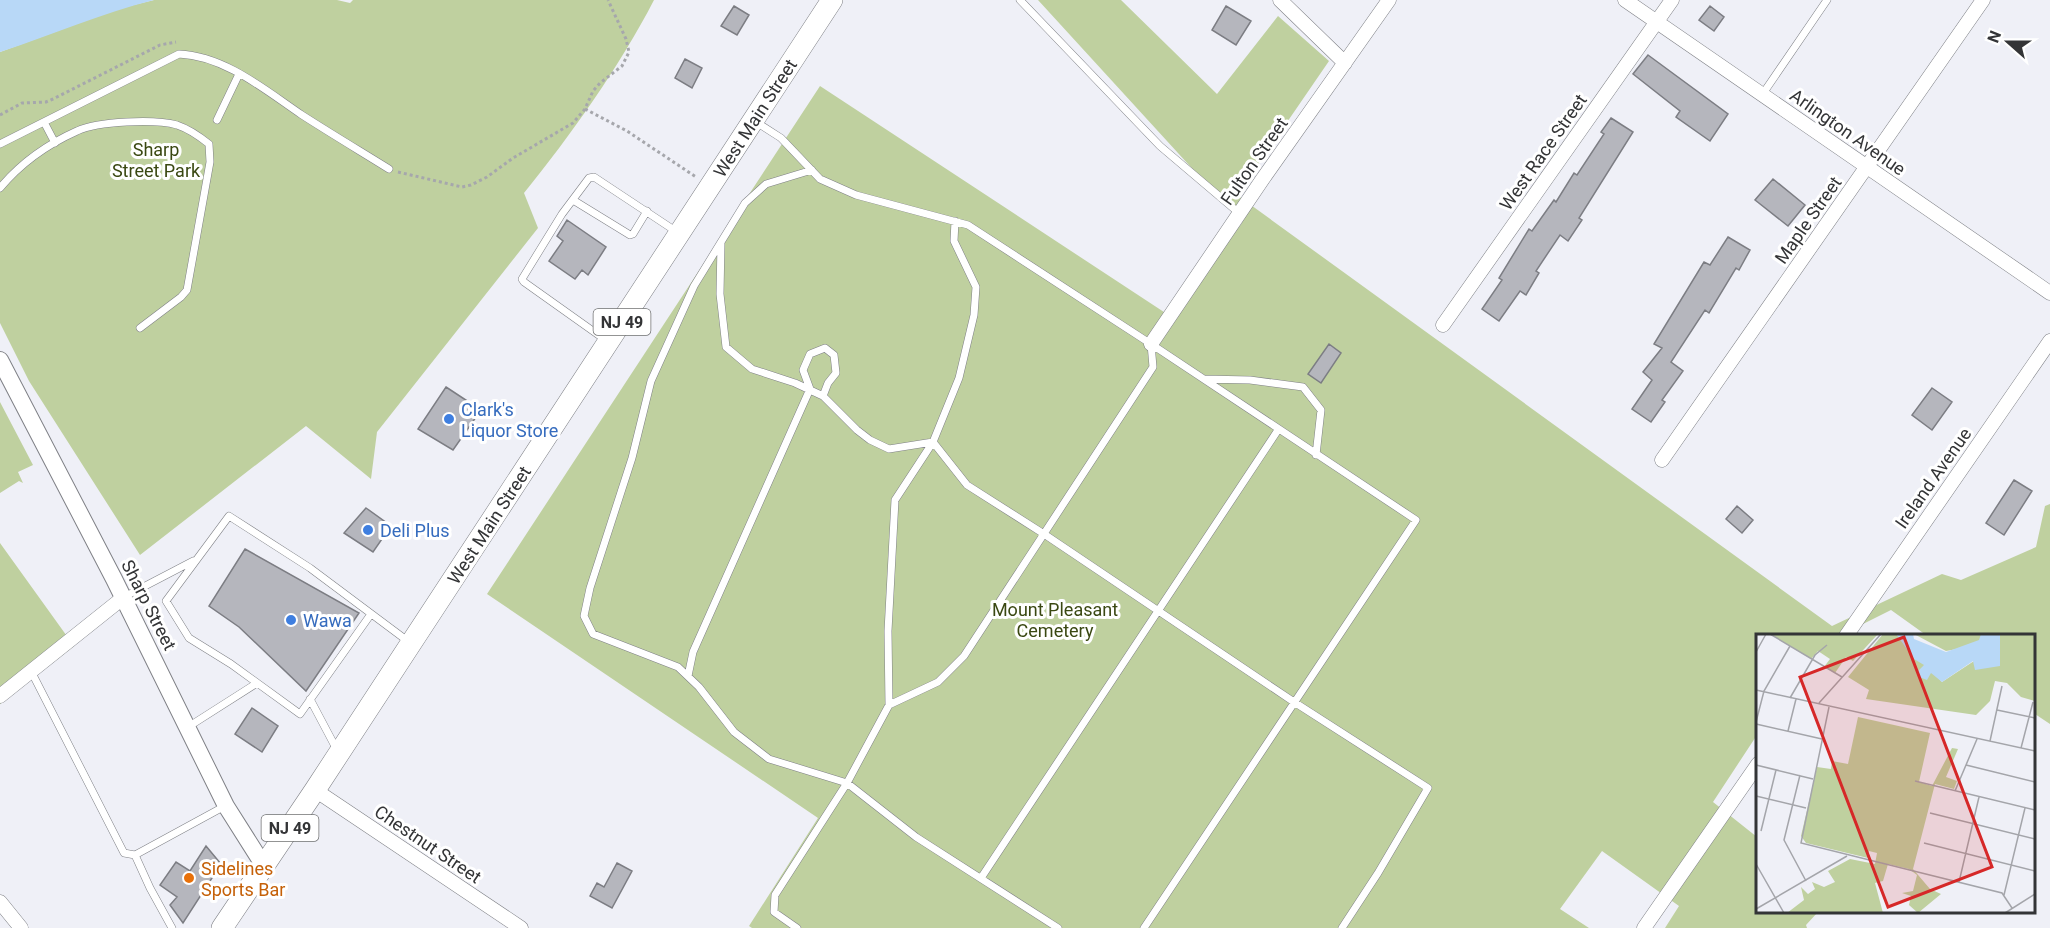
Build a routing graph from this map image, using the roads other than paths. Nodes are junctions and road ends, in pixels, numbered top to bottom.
1 (832, 0) edge
2 (1020, 0) edge
3 (1280, 0) edge
4 (1389, 0) edge
5 (1625, 0) edge
6 (1672, 0) edge
7 (1827, 0) edge
8 (1983, 0) edge
9 (1657, 22) junction
10 (1345, 63) junction
11 (239, 74) junction
12 (1762, 95) junction
13 (217, 120) dead end
14 (753, 120) junction
15 (44, 122) junction
16 (54, 143) junction
17 (0, 144) edge
18 (1867, 167) junction
19 (388, 169) dead end
20 (812, 170) junction
21 (0, 188) edge
22 (573, 200) junction
23 (647, 211) junction
24 (1239, 213) junction
25 (955, 221) junction
26 (679, 233) junction
27 (722, 240) junction
28 (2050, 293) edge
29 (1443, 325) dead end
30 (140, 328) dead end
31 (2050, 340) edge
32 (608, 342) junction
33 (1151, 344) junction
34 (0, 361) edge
35 (1203, 379) junction
36 (810, 389) junction
37 (824, 396) junction
38 (1278, 430) junction
39 (933, 442) junction
40 (1316, 455) junction
41 (1662, 460) dead end
42 (1044, 534) junction
43 (195, 560) junction
44 (124, 597) junction
45 (1158, 609) junction
46 (371, 614) junction
47 (1847, 634) edge
48 (411, 644) junction
49 (31, 671) junction
50 (688, 676) junction
51 (257, 683) junction
52 (0, 696) edge
53 (310, 699) junction
54 (1294, 702) junction
55 (889, 705) junction
56 (188, 727) junction
57 (339, 753) junction
58 (1756, 767) edge
59 (847, 783) junction
60 (315, 790) junction
61 (226, 806) junction
62 (135, 855) junction
63 (264, 866) junction
64 (981, 878) junction
65 (0, 902) edge
66 (21, 928) edge
67 (172, 928) edge
68 (222, 928) edge
69 (521, 928) edge
70 (797, 928) edge
71 (1058, 928) edge
72 (1144, 928) edge
73 (1342, 928) edge
74 (1644, 928) edge

1 - 14 highway, West Main Street / NJ 49
2 - 24 lane
3 - 10 street
4 - 10 street, Fulton Street
5 - 9 street, Arlington Avenue
6 - 9 street, West Race Street
7 - 12 lane
8 - 18 street, Maple Street
9 - 12 street, Arlington Avenue
9 - 29 street, West Race Street
10 - 24 street, Fulton Street
11 - 13 lane
11 - 15 lane
11 - 19 lane
12 - 18 street, Arlington Avenue
14 - 20 lane
14 - 26 highway, West Main Street / NJ 49
15 - 16 lane
15 - 17 lane
16 - 21 lane
16 - 30 lane
18 - 28 street, Arlington Avenue
18 - 41 street, Maple Street
20 - 25 lane
20 - 27 lane
22 - 23 lane
22 - 23 lane
22 - 32 lane
23 - 26 lane
24 - 33 street, Fulton Street
25 - 33 lane
25 - 39 lane
26 - 32 highway, West Main Street / NJ 49
27 - 36 lane
27 - 50 lane
31 - 47 street, Ireland Avenue
32 - 48 highway, West Main Street / NJ 49
33 - 35 lane
33 - 42 lane
34 - 44 street, Sharp Street
35 - 38 lane
35 - 40 lane
36 - 37 lane
36 - 37 lane
36 - 50 lane
37 - 39 lane
38 - 40 lane
38 - 45 lane
39 - 42 lane
39 - 55 lane
40 - 54 lane
42 - 45 lane
42 - 55 lane
43 - 44 lane
43 - 46 lane
43 - 51 lane
44 - 49 street
44 - 56 street, Sharp Street
45 - 54 lane
45 - 64 lane
46 - 48 lane
46 - 53 lane
48 - 57 highway, West Main Street / NJ 49
49 - 52 street
49 - 62 lane
50 - 59 lane
51 - 53 lane
51 - 56 lane
53 - 57 lane
54 - 72 lane
54 - 73 lane
55 - 59 lane
56 - 61 street, Sharp Street
57 - 60 highway, West Main Street / NJ 49
58 - 74 street
59 - 64 lane
59 - 70 lane
60 - 63 highway, West Main Street / NJ 49
60 - 69 street, Chestnut Street
61 - 62 lane
61 - 63 street, Sharp Street
62 - 67 lane
63 - 68 highway, West Main Street / NJ 49
64 - 71 lane
65 - 66 street

